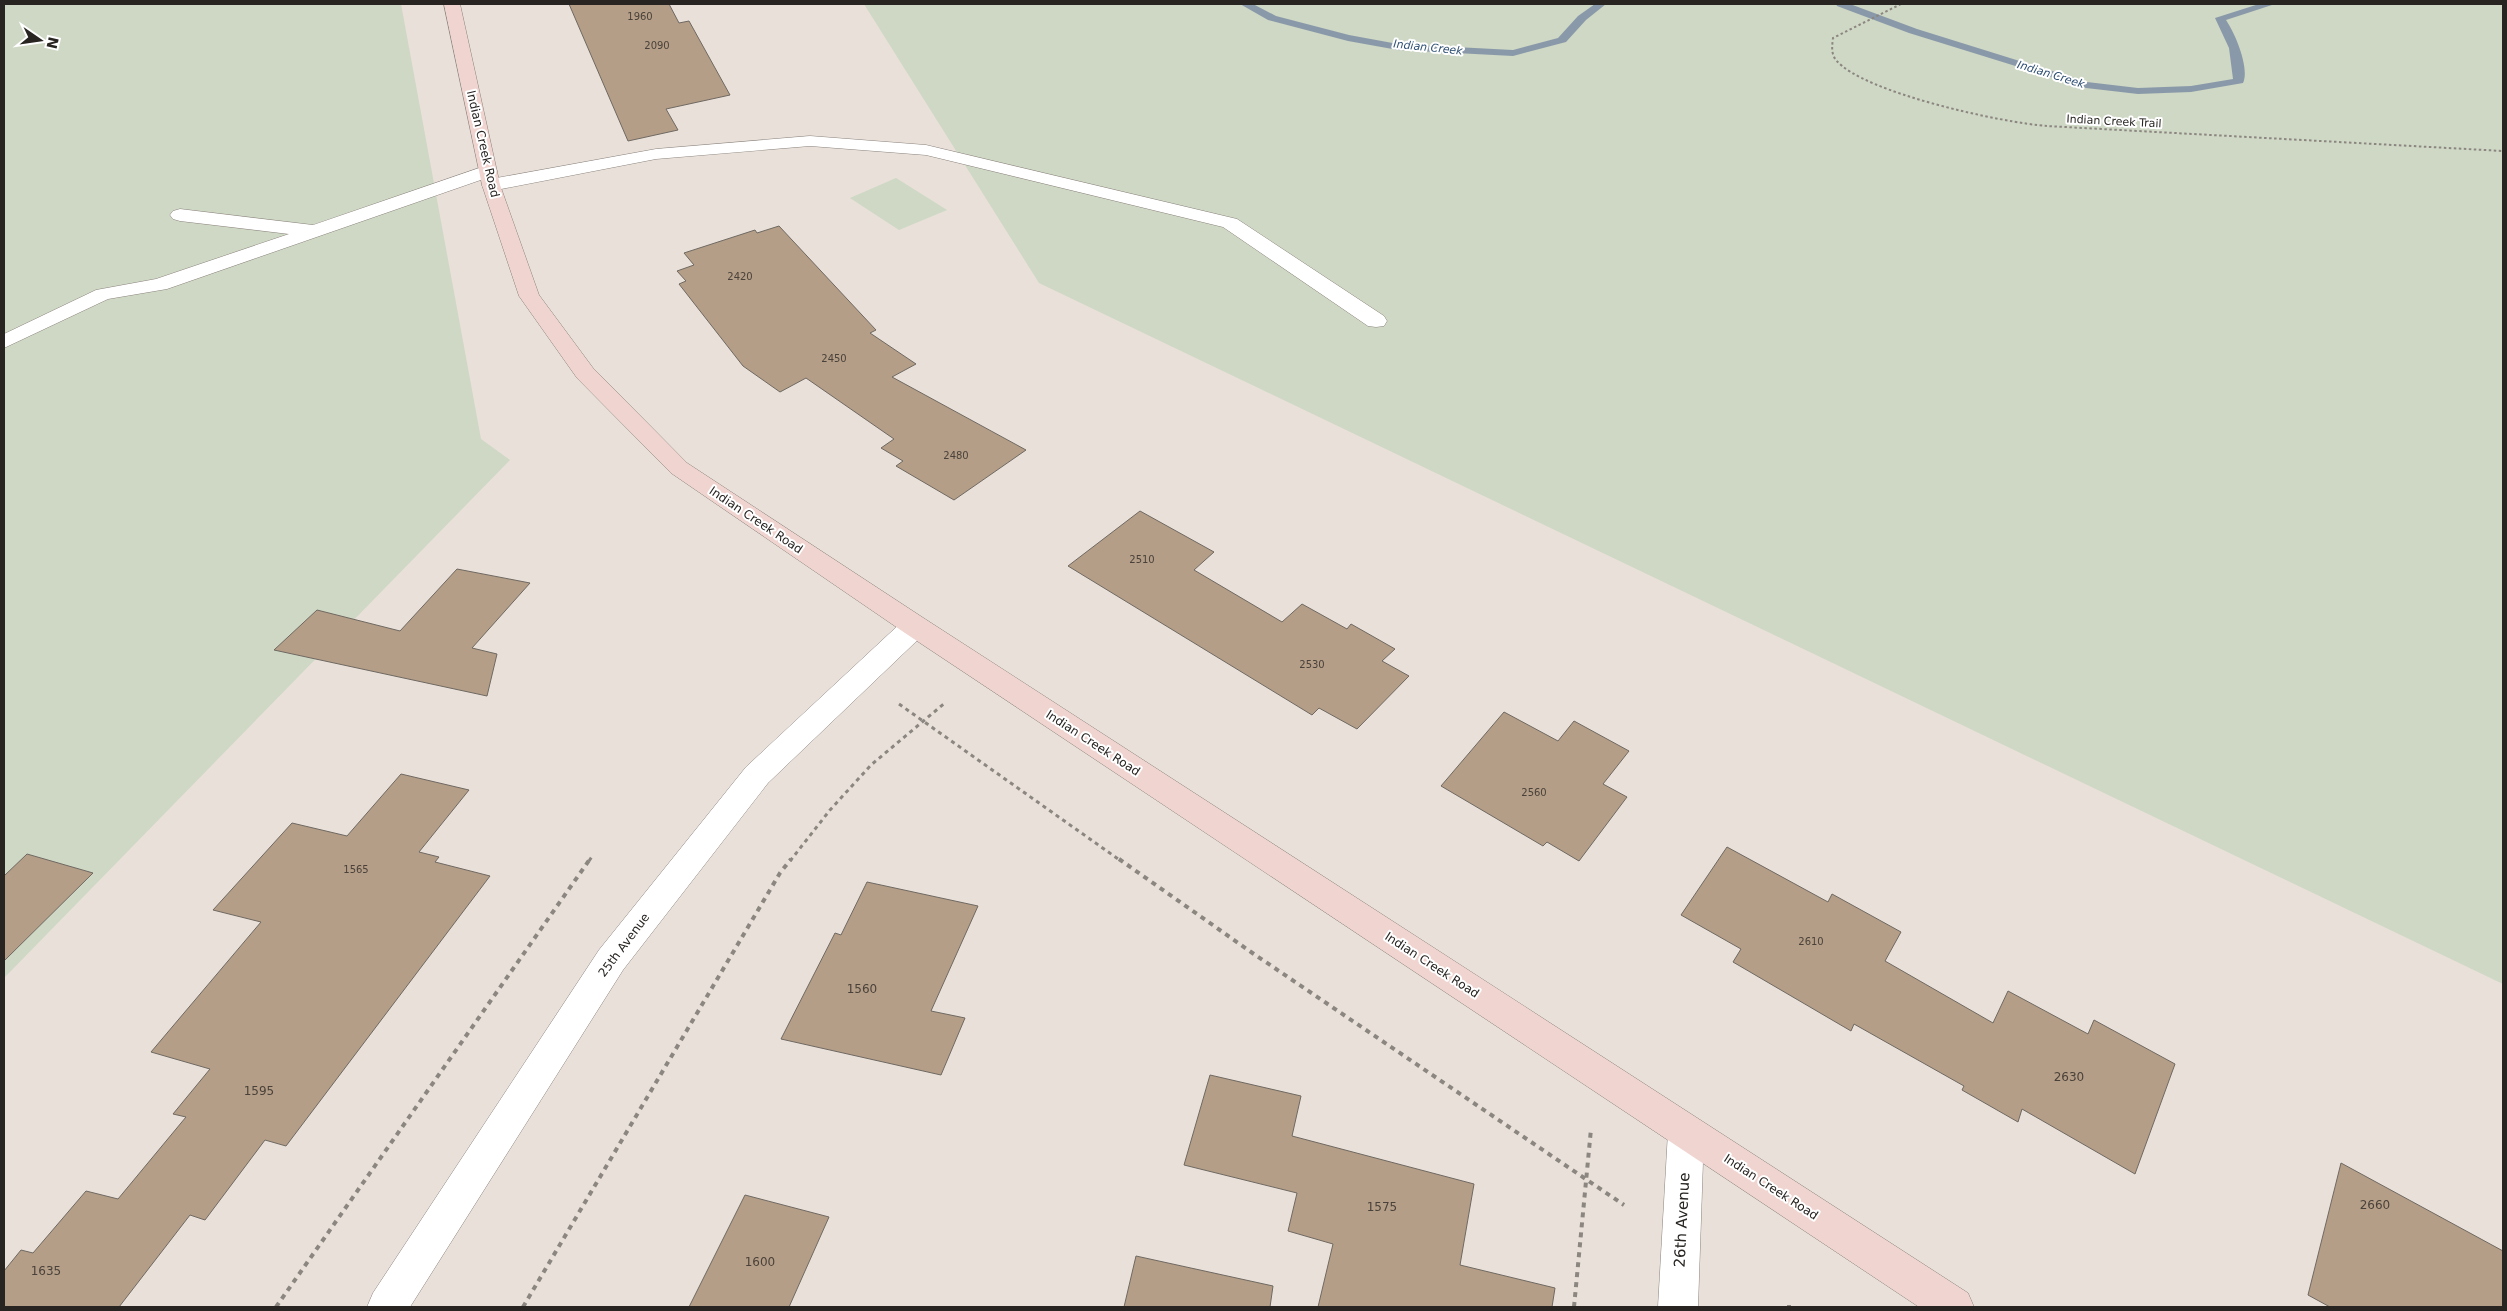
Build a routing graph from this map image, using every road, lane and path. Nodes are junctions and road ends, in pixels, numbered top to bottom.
1 (452, 4) edge
2 (1901, 4) edge
3 (2503, 151) edge
4 (489, 178) junction
5 (180, 214) dead end
6 (315, 231) junction
7 (1376, 320) dead end
8 (24, 332) junction
9 (4, 342) edge
10 (4, 356) edge
11 (915, 626) junction
12 (982, 670) junction
13 (860, 678) junction
14 (924, 721) junction
15 (594, 854) dead end
16 (1591, 1128) dead end
17 (1686, 1132) junction
18 (1586, 1180) junction
19 (1624, 1205) dead end
20 (276, 1307) edge
21 (387, 1307) edge
22 (523, 1307) edge
23 (1574, 1307) edge
24 (1678, 1307) edge
25 (1954, 1307) edge

1 - 4 street, Indian Creek Road
2 - 3 path, Indian Creek Trail
4 - 6 street
4 - 7 street
4 - 11 street, Indian Creek Road
5 - 6 street
6 - 8 street
8 - 9 street
8 - 10 street
11 - 12 street, Indian Creek Road
11 - 13 street, 25th Avenue
12 - 14 path
12 - 17 street, Indian Creek Road
13 - 14 path
13 - 21 street, 25th Avenue
14 - 18 path
14 - 22 path
15 - 20 path
16 - 18 path
17 - 24 street, 26th Avenue
17 - 25 street, Indian Creek Road
18 - 19 path
18 - 23 path

